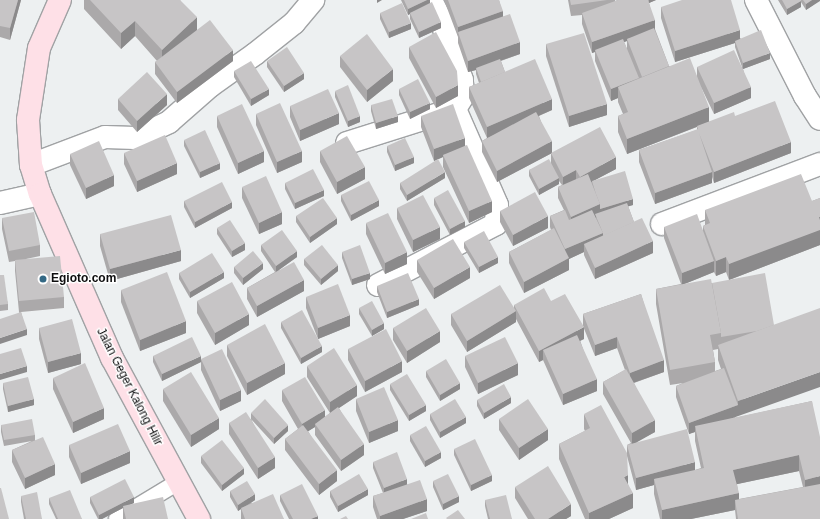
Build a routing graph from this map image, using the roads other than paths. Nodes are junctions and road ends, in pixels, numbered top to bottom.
1 (60, 0) edge
2 (313, 0) edge
3 (431, 0) edge
4 (756, 0) edge
5 (454, 109) junction
6 (820, 119) edge
7 (347, 143) edge
8 (820, 164) edge
9 (31, 165) junction
10 (40, 194) junction
11 (0, 203) edge
12 (662, 224) dead end
13 (378, 285) edge
14 (178, 482) junction
15 (117, 519) edge
16 (199, 519) edge

1 - 9 main road, Jalan Geger Kalong Hilir
2 - 9 street
3 - 5 street
4 - 6 street
5 - 7 street
5 - 13 street
8 - 12 street
9 - 10 main road, Jalan Geger Kalong Hilir
10 - 11 street
10 - 14 main road, Jalan Geger Kalong Hilir
14 - 15 lane
14 - 16 main road, Jalan Geger Kalong Hilir

